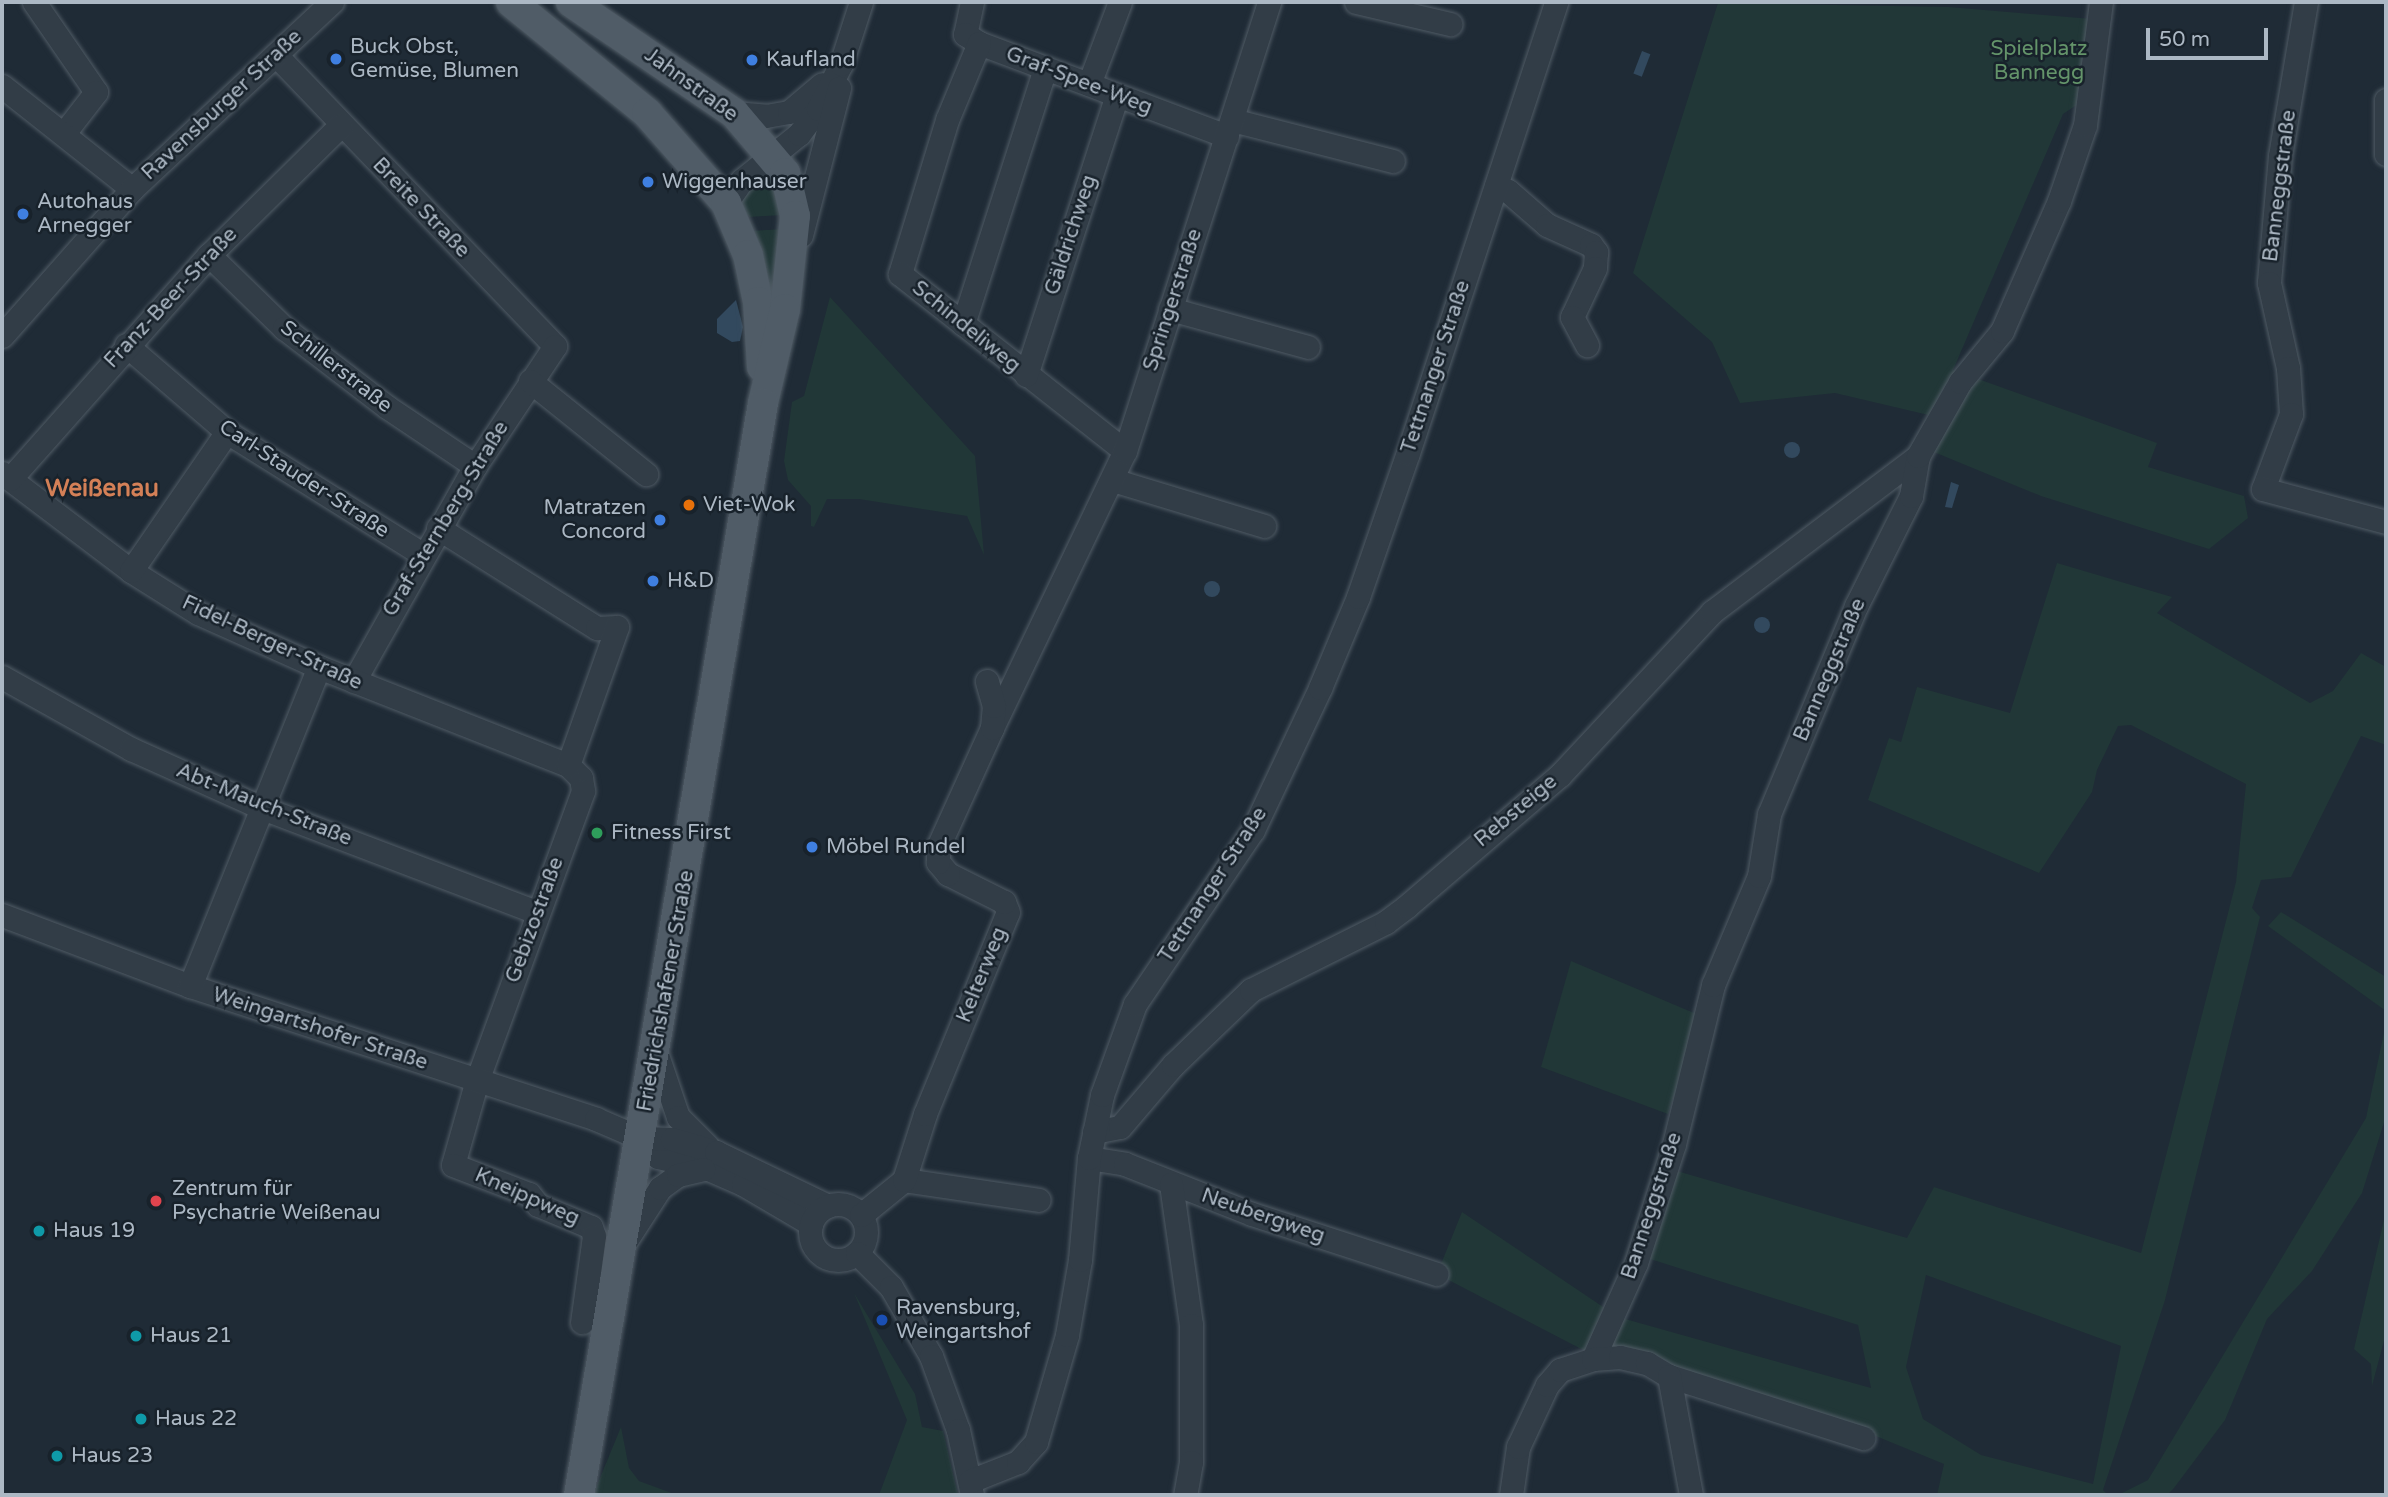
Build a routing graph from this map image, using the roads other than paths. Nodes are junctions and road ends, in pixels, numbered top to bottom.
1 (34, 2) edge
2 (332, 2) edge
3 (511, 2) edge
4 (571, 2) edge
5 (861, 2) edge
6 (972, 2) edge
7 (1120, 2) edge
8 (1269, 2) edge
9 (1356, 2) edge
10 (1556, 2) edge
11 (2101, 2) edge
12 (2306, 2) edge
13 (1450, 24) dead end
14 (979, 43) junction
15 (276, 55) junction
16 (841, 64) junction
17 (1045, 68) junction
18 (1089, 84) junction
19 (2, 86) edge
20 (1117, 95) junction
21 (2386, 100) edge
22 (734, 113) junction
23 (340, 126) junction
24 (1229, 128) junction
25 (65, 132) junction
26 (773, 153) junction
27 (2386, 154) edge
28 (1393, 162) dead end
29 (1496, 186) junction
30 (132, 189) junction
31 (726, 203) junction
32 (209, 255) junction
33 (792, 271) junction
34 (1170, 309) junction
35 (963, 324) junction
36 (2, 336) edge
37 (126, 345) junction
38 (1587, 345) dead end
39 (1308, 347) dead end
40 (544, 360) joint
41 (1026, 375) junction
42 (530, 381) junction
43 (763, 402) junction
44 (227, 432) junction
45 (1125, 451) junction
46 (1918, 456) junction
47 (475, 466) junction
48 (646, 474) dead end
49 (6, 476) edge
50 (1114, 480) junction
51 (2386, 522) edge
52 (1264, 526) dead end
53 (438, 528) junction
54 (422, 554) junction
55 (131, 571) junction
56 (1055, 590) joint
57 (319, 667) junction
58 (354, 681) junction
59 (987, 681) dead end
60 (4, 684) edge
61 (992, 728) junction
62 (568, 765) junction
63 (260, 807) junction
64 (537, 912) junction
65 (2, 915) edge
66 (190, 986) junction
67 (657, 1055) junction
68 (477, 1080) junction
69 (1094, 1132) junction
70 (640, 1138) junction
71 (1089, 1158) junction
72 (711, 1160) junction
73 (904, 1180) junction
74 (1171, 1184) junction
75 (1039, 1200) dead end
76 (828, 1206) junction
77 (860, 1215) junction
78 (811, 1224) junction
79 (621, 1250) junction
80 (857, 1253) junction
81 (1437, 1274) dead end
82 (582, 1322) dead end
83 (1593, 1359) junction
84 (1669, 1376) junction
85 (1863, 1438) dead end
86 (971, 1488) edge
87 (579, 1495) edge
88 (1185, 1495) edge
89 (1511, 1495) edge
90 (1691, 1495) edge

1 - 25 street
2 - 15 street, Ravensburger Straße
3 - 31 main road
4 - 22 main road, Jahnstraße
5 - 16 street
6 - 14 street, Graf-Spee-Weg
7 - 18 street
8 - 24 street, Springerstraße
9 - 13 street
10 - 29 street, Tettnanger Straße
11 - 46 street, Banneggstraße
12 - 51 street, Banneggstraße
14 - 17 street, Graf-Spee-Weg
14 - 35 street, Schindeliweg
15 - 23 street, Breite Straße
15 - 30 street, Ravensburger Straße
16 - 22 street
16 - 26 street
16 - 33 street
17 - 18 street, Graf-Spee-Weg
17 - 35 street
18 - 20 street, Graf-Spee-Weg
19 - 25 street
20 - 24 street, Graf-Spee-Weg
20 - 41 street, Gäldrichweg
21 - 27 street
22 - 26 main road, Jahnstraße
23 - 32 street, Franz-Beer-Straße
23 - 40 street, Breite Straße
24 - 28 street, Graf-Spee-Weg
24 - 34 street, Springerstraße
25 - 30 street
26 - 31 street
26 - 33 main road, Jahnstraße
29 - 38 street
29 - 69 street, Tettnanger Straße
30 - 36 street, Ravensburger Straße
31 - 43 main road, Friedrichshafener Straße
32 - 37 street, Franz-Beer-Straße
32 - 47 street, Schillerstraße
33 - 43 main road, Friedrichshafener Straße
34 - 39 street
34 - 45 street, Springerstraße
35 - 41 street, Schindeliweg
37 - 44 street, Carl-Stauder-Straße
37 - 49 street, Franz-Beer-Straße
40 - 42 street, Graf-Sternberg-Straße
41 - 45 street, Schindeliweg
42 - 47 street, Graf-Sternberg-Straße
42 - 48 street
43 - 67 main road, Friedrichshafener Straße
44 - 54 street, Carl-Stauder-Straße
44 - 55 street
45 - 50 street, Springerstraße
46 - 69 street, Rebsteige
46 - 83 street, Banneggstraße
47 - 53 street, Graf-Sternberg-Straße
49 - 55 street, Fidel-Berger-Straße
50 - 52 street
50 - 56 street, Springerstraße
53 - 54 street, Graf-Sternberg-Straße
53 - 62 street
54 - 58 street, Graf-Sternberg-Straße
55 - 57 street, Fidel-Berger-Straße
56 - 61 street, Kelterweg
57 - 58 street, Fidel-Berger-Straße
57 - 63 street
58 - 62 street, Fidel-Berger-Straße
59 - 61 street, Kelterweg
60 - 63 street, Abt-Mauch-Straße
61 - 73 street, Kelterweg
62 - 64 street, Gebizostraße
63 - 64 street, Abt-Mauch-Straße
63 - 66 street
64 - 68 street, Gebizostraße
65 - 66 street, Weingartshofer Straße
66 - 68 street, Weingartshofer Straße
67 - 70 main road, Friedrichshafener Straße
67 - 72 street
68 - 70 street, Weingartshofer Straße
68 - 82 street, Kneippweg
69 - 71 street, Tettnanger Straße
70 - 72 street
70 - 79 main road, Friedrichshafener Straße
71 - 74 street, Neubergweg
71 - 86 street, Tettnanger Straße
72 - 76 street
72 - 78 street
72 - 79 street
73 - 75 street
73 - 77 street
74 - 81 street, Neubergweg
74 - 88 street
76 - 77 street
76 - 78 street
77 - 80 street
78 - 80 street
79 - 87 main road, Friedrichshafener Straße
80 - 86 street, Tettnanger Straße
83 - 84 street
83 - 89 street
84 - 85 street
84 - 90 street

